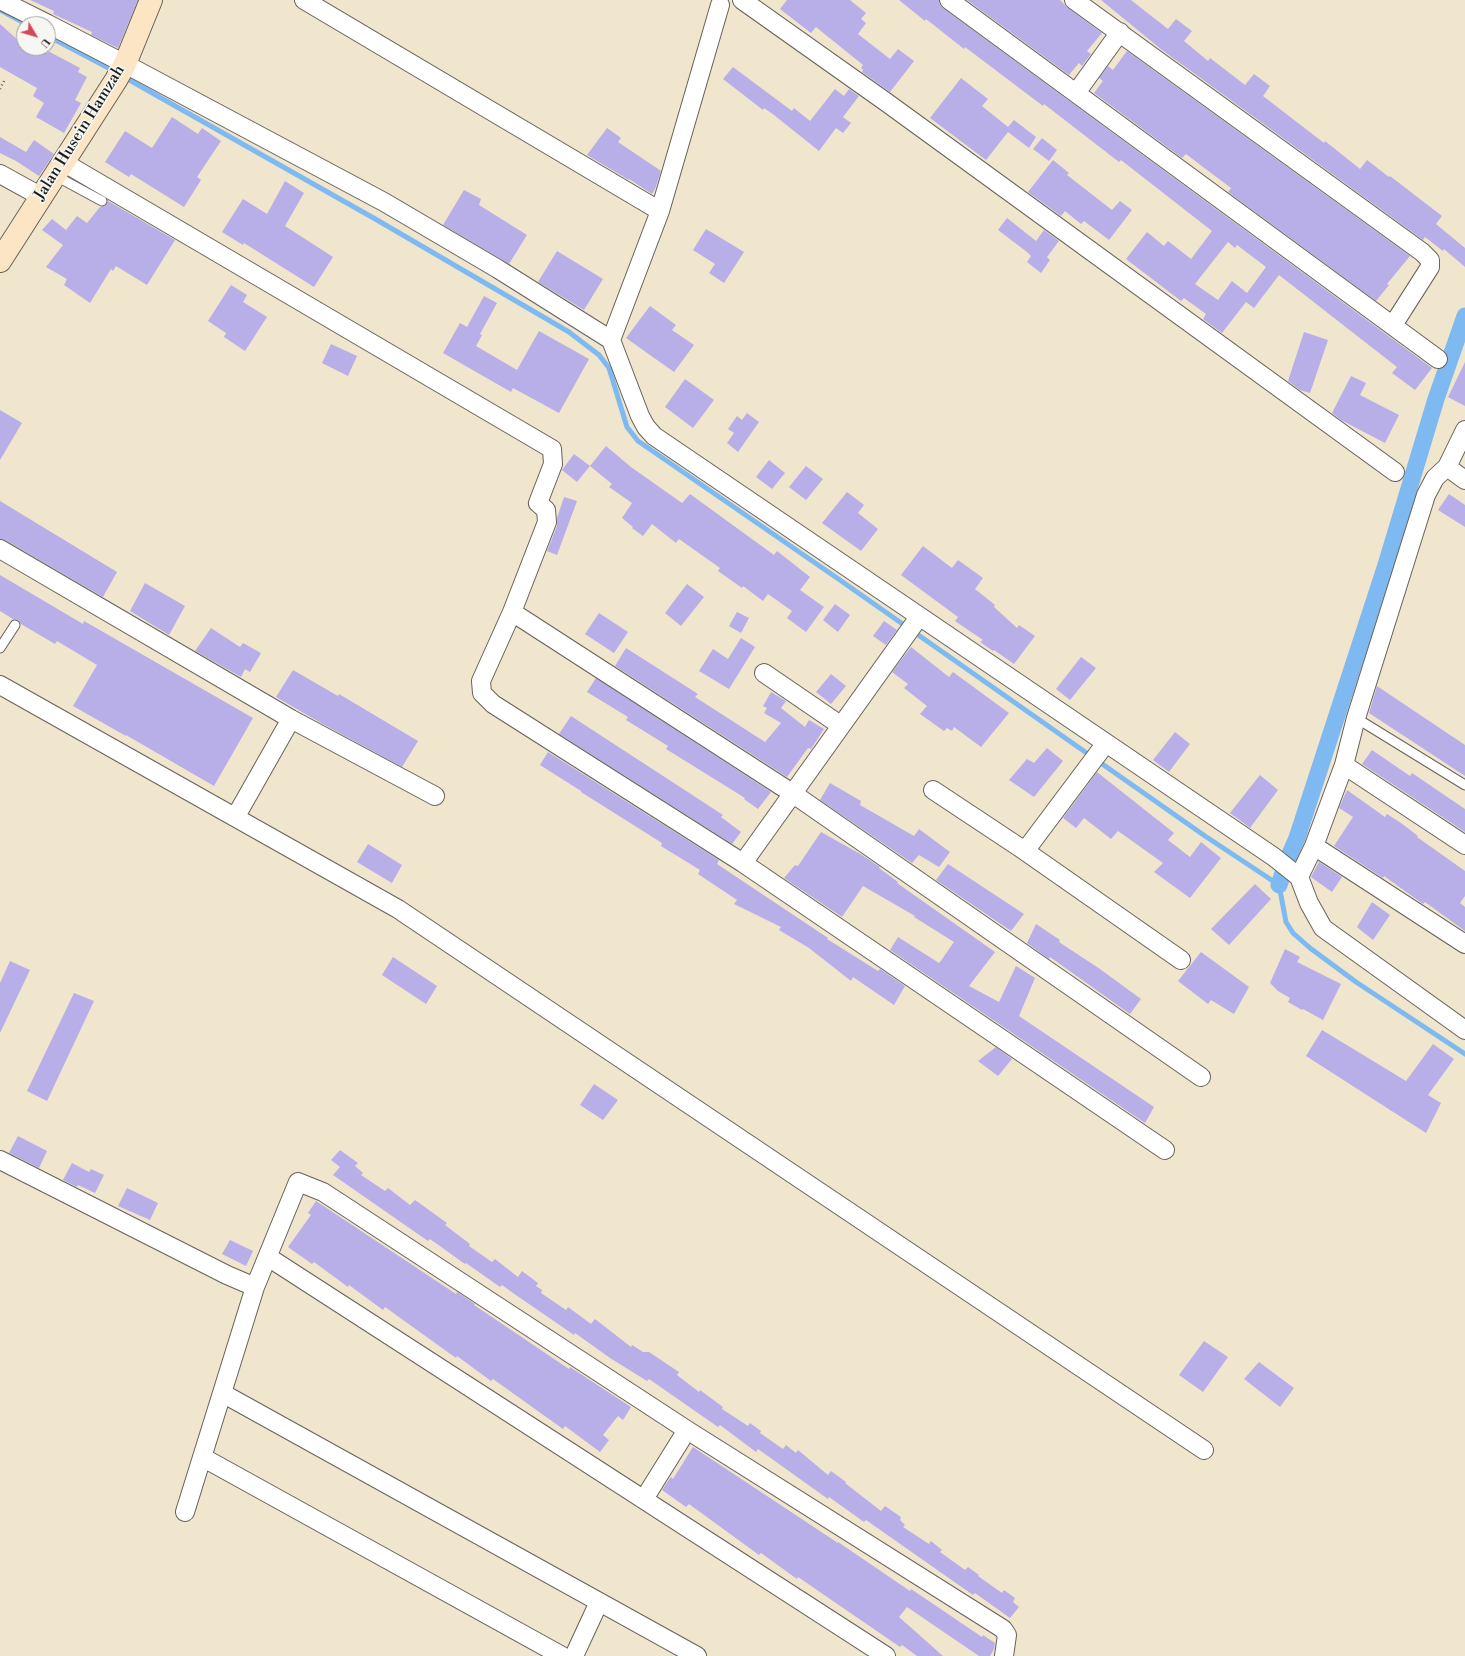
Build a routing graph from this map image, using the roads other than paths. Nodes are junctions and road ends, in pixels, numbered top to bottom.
1 (0, 0) edge
2 (151, 0) edge
3 (304, 0) edge
4 (742, 0) edge
5 (949, 0) edge
6 (1074, 0) edge
7 (717, 2) edge
8 (32, 16) edge
9 (56, 29) edge
10 (1120, 32) junction
11 (121, 71) junction
12 (1076, 93) junction
13 (58, 169) junction
14 (0, 174) edge
15 (40, 196) junction
16 (102, 201) dead end
17 (660, 211) junction
18 (0, 261) edge
19 (1393, 326) junction
20 (611, 340) junction
21 (1438, 359) dead end
22 (1465, 430) edge
23 (1447, 467) junction
24 (1395, 472) dead end
25 (1465, 480) edge
26 (0, 550) edge
27 (512, 612) junction
28 (15, 625) dead end
29 (913, 625) junction
30 (0, 648) edge
31 (764, 673) dead end
32 (0, 685) edge
33 (1356, 718) junction
34 (291, 719) junction
35 (840, 725) junction
36 (1101, 750) junction
37 (1344, 764) junction
38 (1465, 785) edge
39 (933, 790) dead end
40 (792, 793) junction
41 (435, 796) dead end
42 (236, 816) junction
43 (1465, 844) edge
44 (1314, 846) junction
45 (1025, 851) junction
46 (743, 863) junction
47 (1295, 873) junction
48 (1465, 944) edge
49 (1181, 960) dead end
50 (1465, 1030) edge
51 (1201, 1077) dead end
52 (1165, 1150) dead end
53 (0, 1160) edge
54 (268, 1257) junction
55 (255, 1287) junction
56 (222, 1393) junction
57 (687, 1430) junction
58 (1204, 1450) dead end
59 (202, 1457) junction
60 (644, 1499) junction
61 (186, 1512) dead end
62 (599, 1602) junction
63 (562, 1656) edge
64 (574, 1656) edge
65 (697, 1656) edge
66 (886, 1656) edge
67 (1004, 1656) edge

1 - 8 street
2 - 11 street, Jalan Husein Hamzah
3 - 17 street
4 - 24 street
5 - 12 street
6 - 10 street
7 - 17 street
9 - 11 street
10 - 12 street
10 - 19 street
11 - 13 street, Jalan Husein Hamzah
11 - 20 street
12 - 19 street
13 - 15 street, Jalan Husein Hamzah
13 - 16 lane
13 - 27 street
14 - 15 street
15 - 18 street, Jalan Husein Hamzah
17 - 20 street
19 - 21 street
20 - 29 street
22 - 23 street
23 - 25 street
23 - 33 street
26 - 34 street
27 - 40 street
27 - 46 street
28 - 30 lane
29 - 35 street
29 - 36 street
31 - 35 street
32 - 42 street
33 - 37 street
33 - 38 lane
34 - 41 street
34 - 42 street
35 - 40 street
36 - 45 street
36 - 47 street
37 - 43 street
37 - 44 street
39 - 45 street
40 - 46 street
40 - 51 street
42 - 58 street
44 - 47 street
44 - 48 street
45 - 49 street
46 - 52 street
47 - 50 street
53 - 55 street
54 - 55 street
54 - 57 street
54 - 60 street
55 - 56 street
56 - 59 street
56 - 62 street
57 - 60 street
57 - 67 street
59 - 61 street
59 - 63 street
60 - 66 street
62 - 64 street
62 - 65 street

